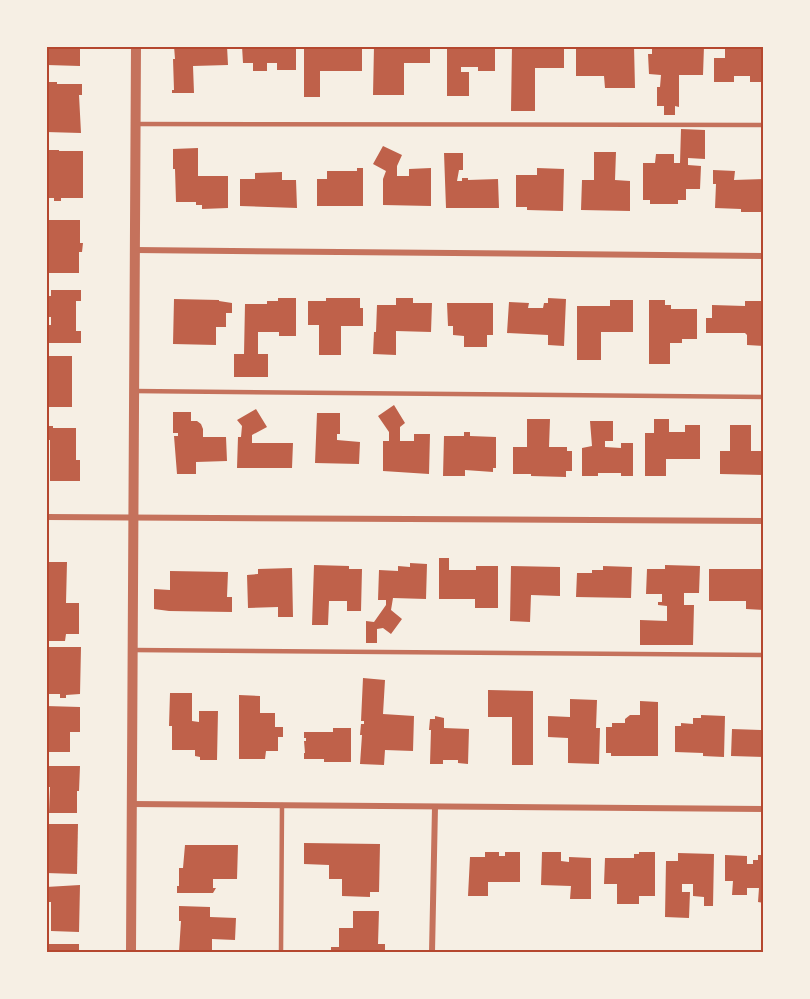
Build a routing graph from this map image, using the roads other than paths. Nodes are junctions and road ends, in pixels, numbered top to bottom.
1 (136, 46) edge
2 (135, 124) junction
3 (764, 125) edge
4 (135, 250) junction
5 (764, 256) edge
6 (134, 392) junction
7 (764, 397) edge
8 (46, 517) edge
9 (134, 517) junction
10 (764, 521) edge
11 (133, 650) junction
12 (764, 655) edge
13 (132, 804) junction
14 (282, 805) junction
15 (435, 807) junction
16 (764, 809) edge
17 (131, 952) edge
18 (281, 952) edge
19 (432, 952) edge

1 - 2 street
2 - 3 lane
2 - 4 street
4 - 5 street
4 - 6 street
6 - 7 lane
6 - 9 street
8 - 9 street
9 - 10 street
9 - 11 street
11 - 12 lane
11 - 13 street
13 - 14 street
13 - 17 street
14 - 15 street
14 - 18 lane
15 - 16 street
15 - 19 street

